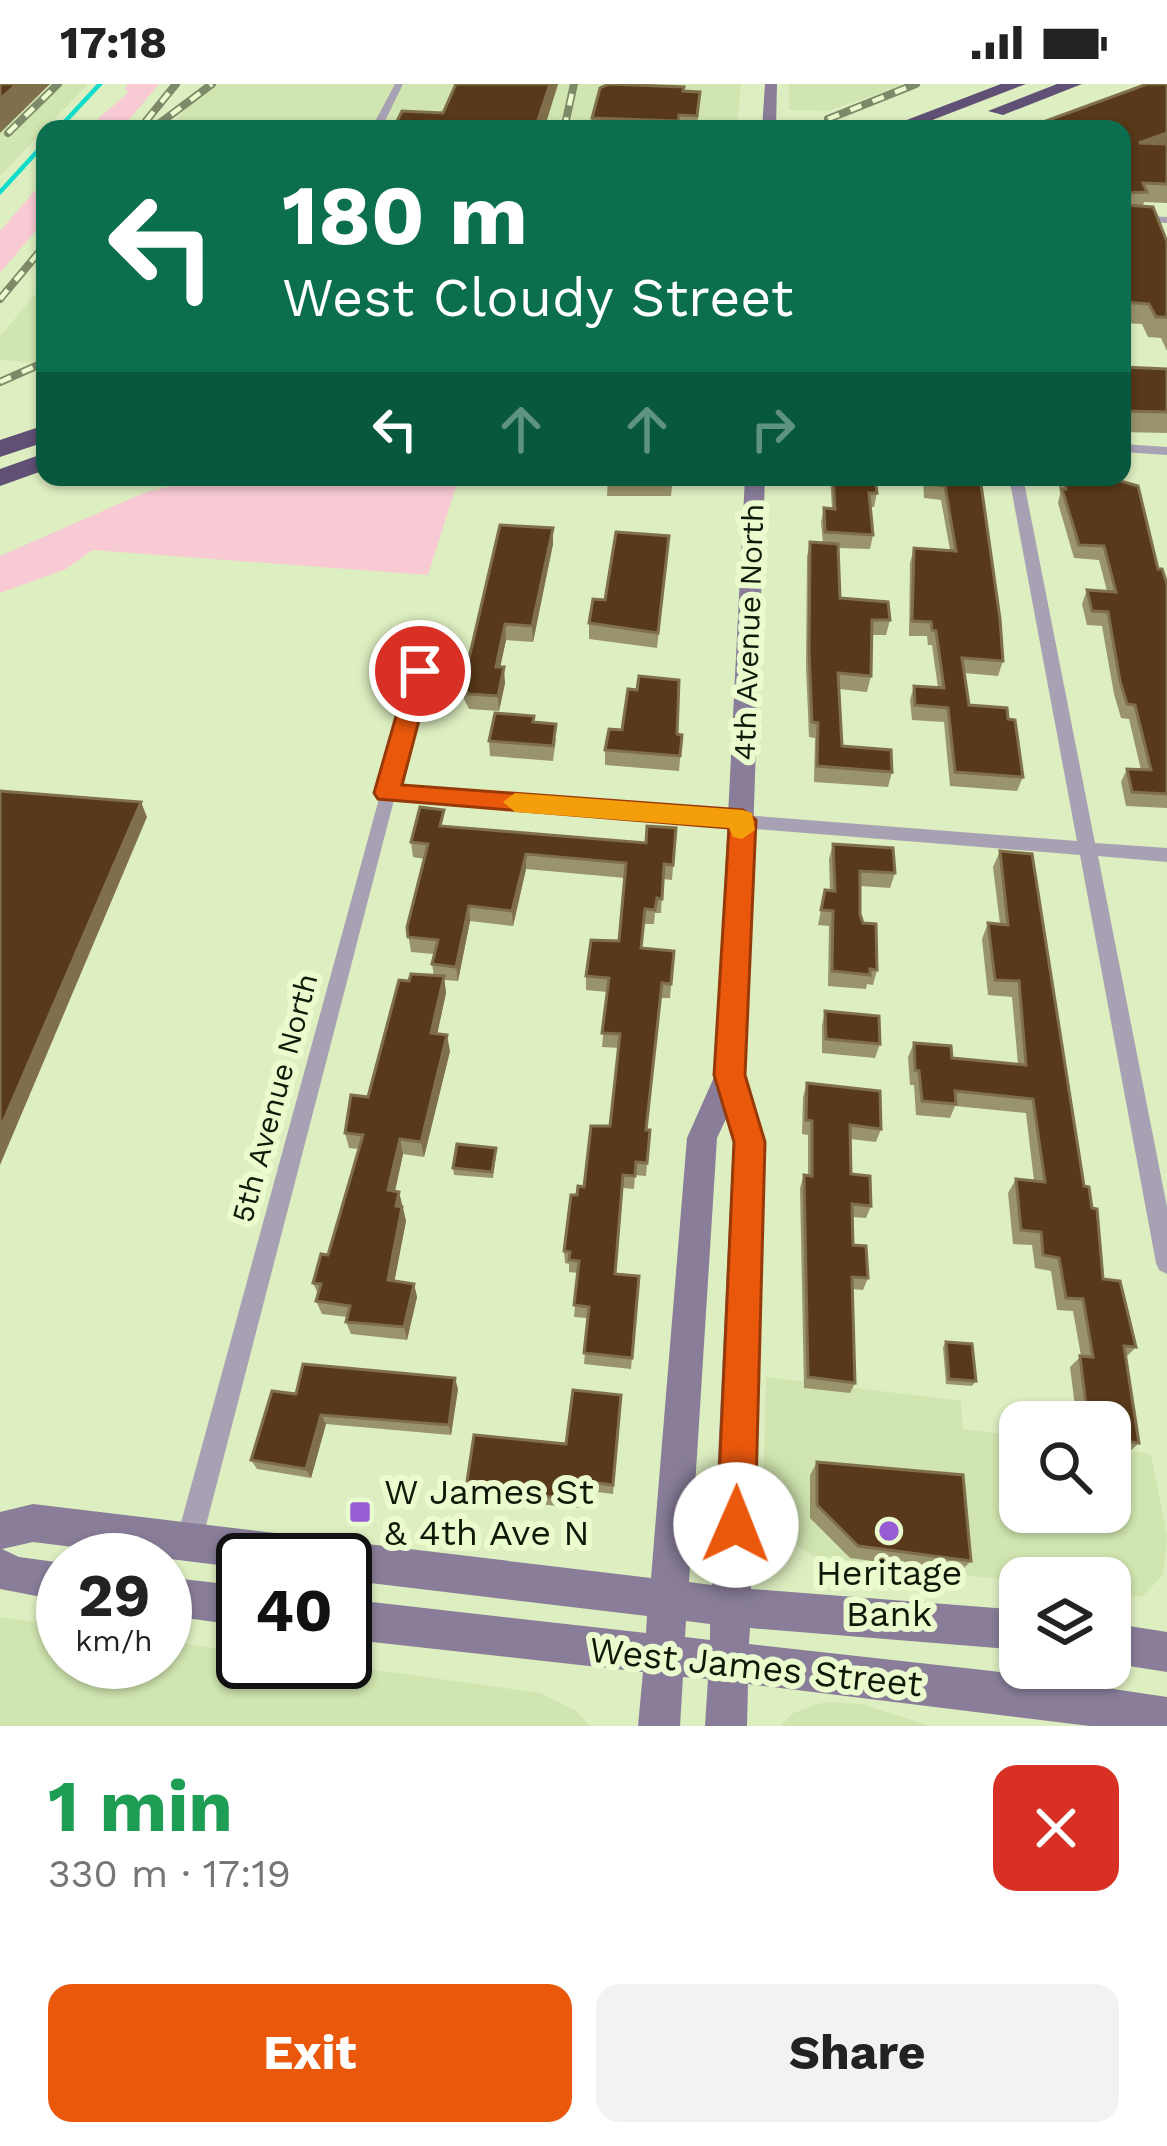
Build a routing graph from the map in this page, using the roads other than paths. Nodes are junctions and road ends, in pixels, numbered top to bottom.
1 (399, 84) edge
2 (770, 84) edge
3 (1017, 84) edge
4 (1072, 84) edge
5 (381, 120) edge
6 (769, 120) edge
7 (917, 120) edge
8 (973, 120) edge
9 (1131, 218) edge
10 (1167, 220) edge
11 (36, 436) edge
12 (0, 449) edge
13 (1131, 449) edge
14 (1167, 451) edge
15 (36, 464) edge
16 (0, 478) edge
17 (755, 486) edge
18 (1018, 486) edge
19 (420, 671) dead end
20 (387, 793) junction
21 (743, 820) junction
22 (1088, 847) junction
23 (1167, 854) edge
24 (730, 1075) junction
25 (1167, 1263) edge
26 (0, 1531) edge
27 (123, 1533) edge
28 (191, 1533) edge
29 (372, 1565) edge
30 (0, 1568) edge
31 (36, 1579) edge
32 (669, 1600) junction
33 (734, 1607) junction
34 (372, 1622) edge
35 (999, 1628) edge
36 (1131, 1646) edge
37 (1167, 1652) edge
38 (663, 1655) junction
39 (730, 1662) junction
40 (1167, 1717) edge
41 (658, 1726) edge
42 (726, 1726) edge

1 - 5 street
2 - 6 street
3 - 7 highway
4 - 8 highway
9 - 10 street
11 - 12 highway
13 - 14 street
15 - 16 highway
17 - 21 street, 4th Avenue North
18 - 22 street
19 - 20 street, 5th Avenue North
20 - 21 street
20 - 28 street, 5th Avenue North
21 - 22 street
21 - 24 street, 4th Avenue North
22 - 23 street
22 - 25 street
24 - 32 street, 4th Avenue North
24 - 33 street, 4th Avenue North
26 - 27 street, West James Street
29 - 32 street, West James Street
30 - 31 street
32 - 33 street, West James Street
32 - 38 street, 4th Avenue North
33 - 35 street, West James Street
33 - 39 street, 4th Avenue North
34 - 38 street, West James Street
36 - 37 street
38 - 39 street, West James Street
38 - 41 street, 4th Avenue North
39 - 40 street, West James Street
39 - 42 street, 4th Avenue North

